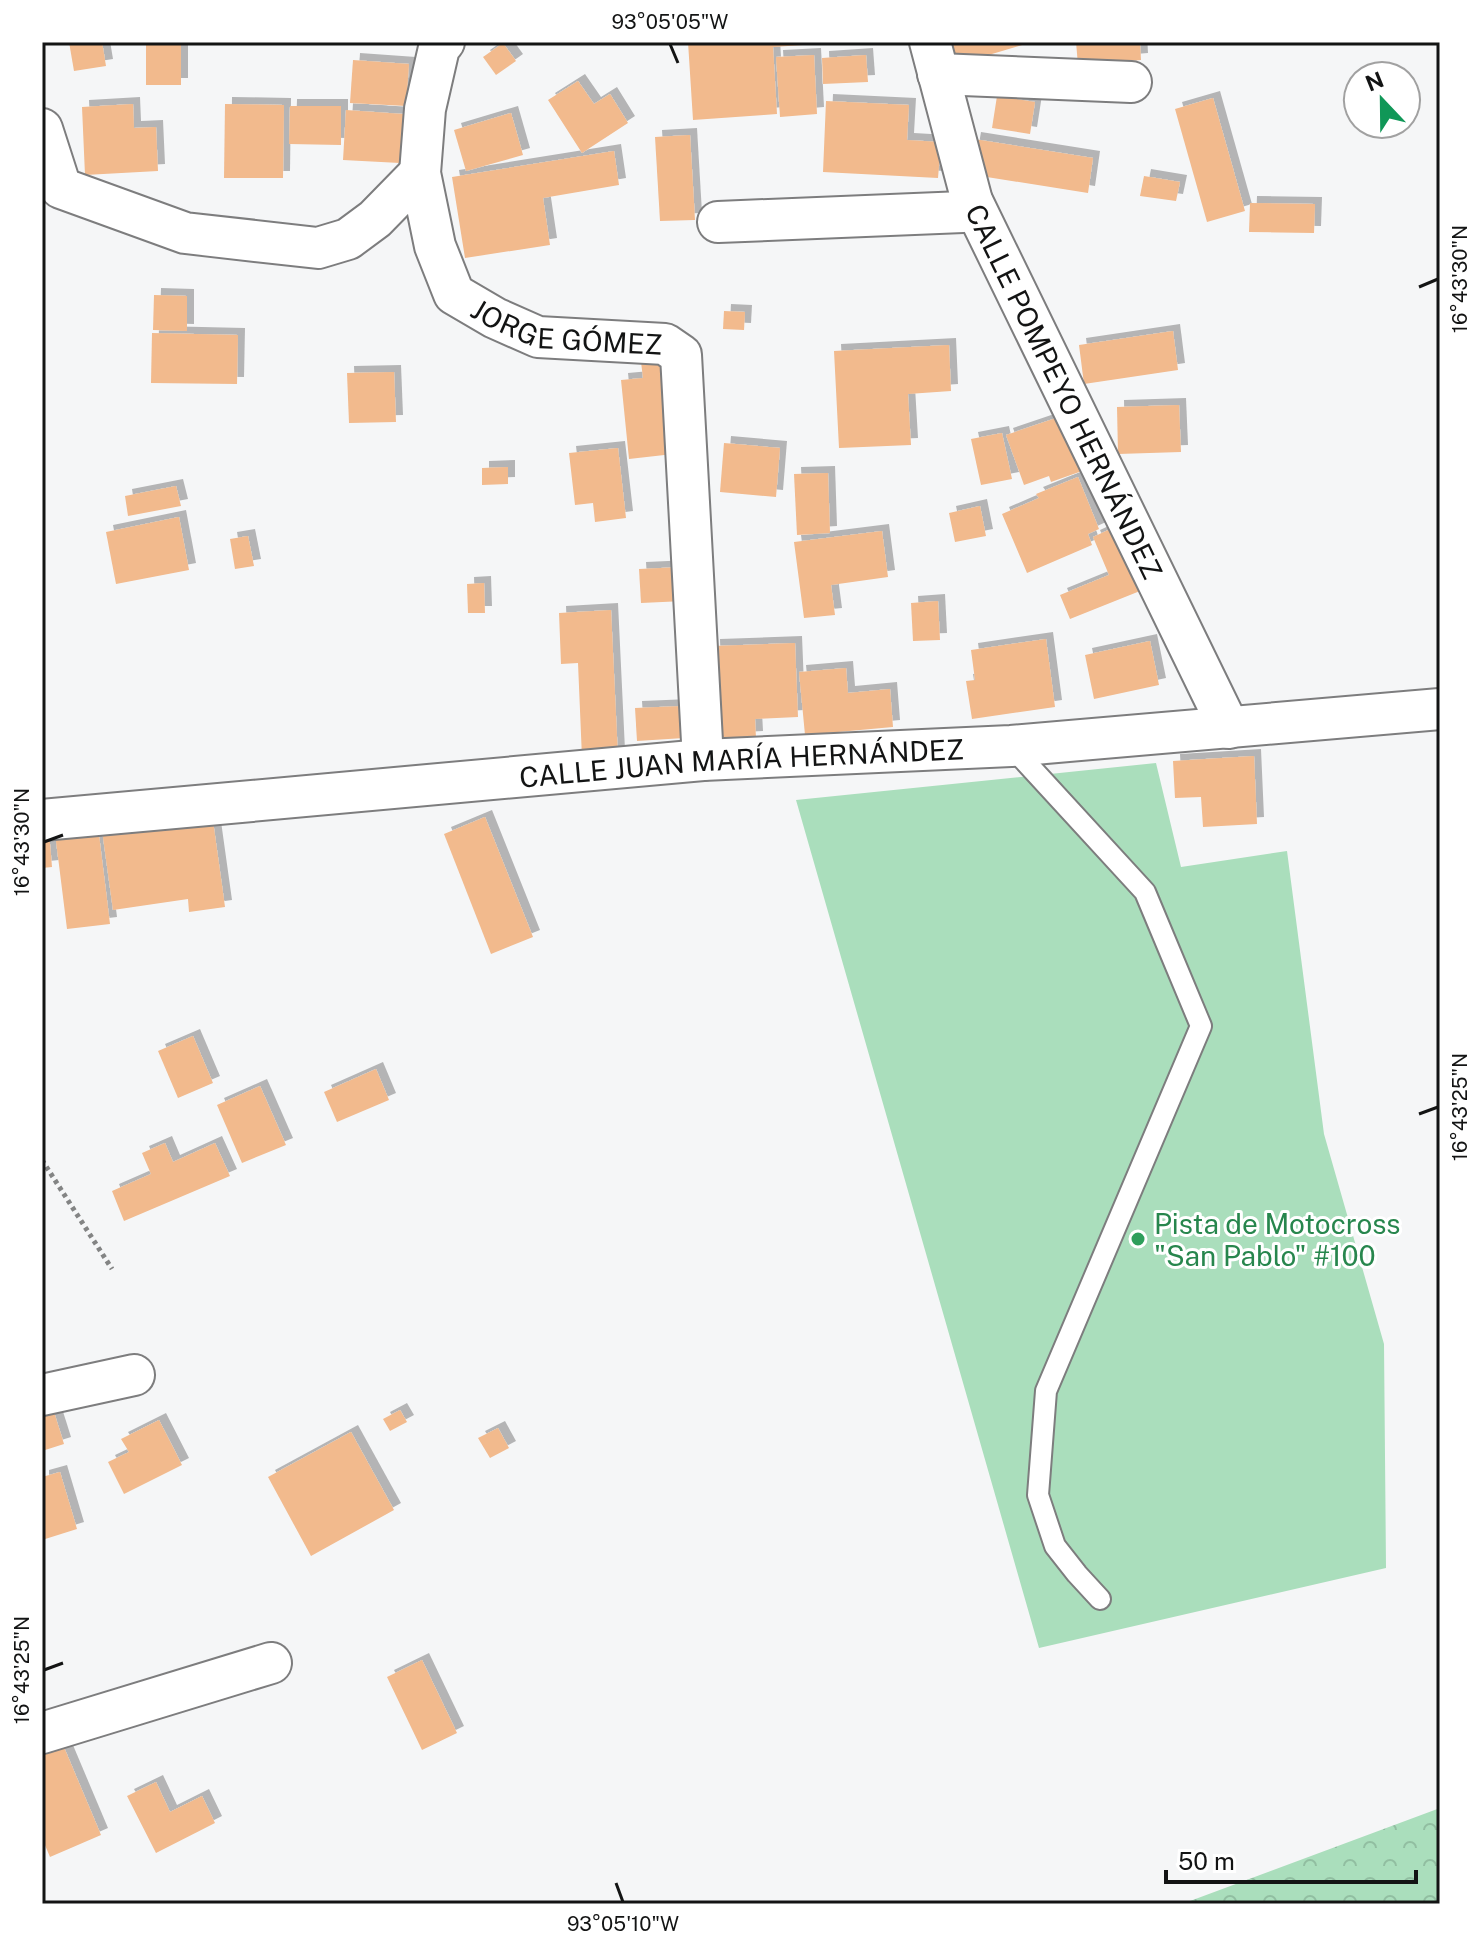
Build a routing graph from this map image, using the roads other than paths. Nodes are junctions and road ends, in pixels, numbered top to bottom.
1 (444, 42) edge
2 (934, 58) edge
3 (1131, 82) dead end
4 (42, 129) edge
5 (420, 173) junction
6 (972, 201) junction
7 (718, 222) dead end
8 (1440, 709) edge
9 (1229, 728) junction
10 (1011, 746) junction
11 (703, 760) junction
12 (42, 820) edge
13 (134, 1375) dead end
14 (42, 1395) edge
15 (1100, 1599) dead end
16 (271, 1663) dead end
17 (42, 1733) edge

1 - 5 street, JORGE GÓMEZ
2 - 3 street
2 - 6 street, CALLE POMPEYO HERNÁNDEZ
4 - 5 street
5 - 11 street, JORGE GÓMEZ
6 - 7 street
6 - 9 street, CALLE POMPEYO HERNÁNDEZ
8 - 9 street, CALLE JUAN MARÍA HERNÁNDEZ
9 - 10 street, CALLE JUAN MARÍA HERNÁNDEZ
10 - 11 street, CALLE JUAN MARÍA HERNÁNDEZ
10 - 15 lane
11 - 12 street, CALLE JUAN MARÍA HERNÁNDEZ
13 - 14 street
16 - 17 street

